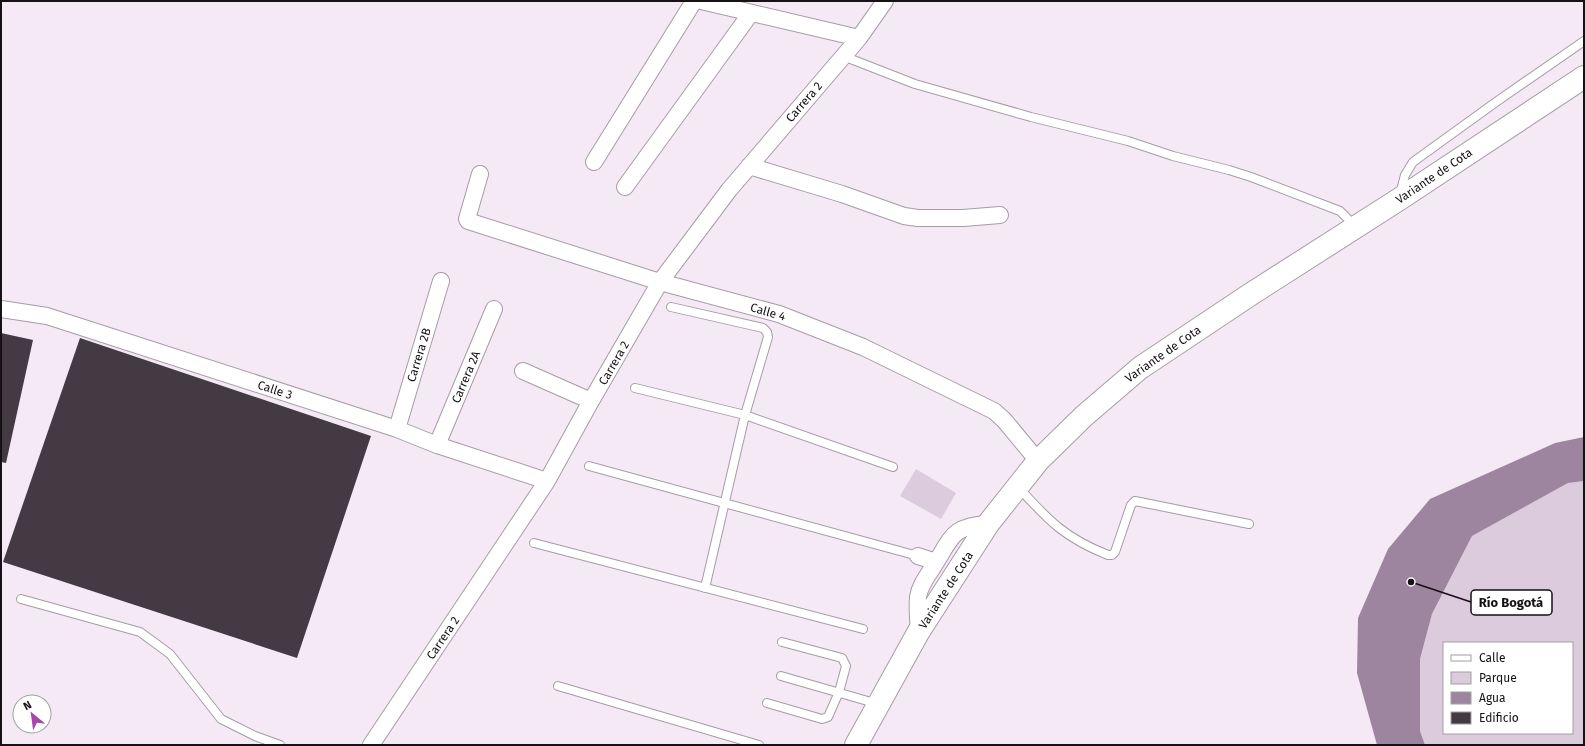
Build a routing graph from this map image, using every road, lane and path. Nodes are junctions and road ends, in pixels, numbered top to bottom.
1 (694, 1) edge
2 (701, 1) edge
3 (885, 1) edge
4 (751, 12) junction
5 (859, 38) junction
6 (1584, 41) edge
7 (844, 56) junction
8 (1584, 76) edge
9 (594, 162) dead end
10 (749, 166) junction
11 (480, 174) dead end
12 (625, 187) dead end
13 (1398, 200) junction
14 (1000, 214) dead end
15 (1356, 227) junction
16 (441, 281) dead end
17 (660, 282) junction
18 (671, 307) dead end
19 (494, 309) dead end
20 (1, 310) edge
21 (524, 371) dead end
22 (635, 388) dead end
23 (591, 401) junction
24 (744, 415) junction
25 (397, 429) junction
26 (437, 445) junction
27 (1038, 461) junction
28 (589, 466) dead end
29 (893, 467) dead end
30 (547, 481) junction
31 (1018, 486) junction
32 (724, 503) junction
33 (988, 524) junction
34 (1249, 524) dead end
35 (534, 544) dead end
36 (918, 556) joint
37 (936, 562) junction
38 (705, 588) junction
39 (21, 599) dead end
40 (863, 629) dead end
41 (919, 631) junction
42 (782, 642) dead end
43 (781, 676) dead end
44 (558, 686) dead end
45 (839, 692) junction
46 (767, 703) dead end
47 (879, 705) junction
48 (280, 745) edge
49 (371, 745) edge
50 (759, 745) edge
51 (856, 745) edge

1 - 9 street
2 - 4 street
3 - 5 street, Carrera 2
4 - 5 street
4 - 12 street
5 - 7 street, Carrera 2
6 - 13 lane
7 - 10 street, Carrera 2
7 - 15 lane
8 - 13 main road, Variante de Cota
10 - 14 street
10 - 17 street, Carrera 2
11 - 17 street, Calle 4
13 - 15 main road, Variante de Cota
15 - 27 main road, Variante de Cota
16 - 25 street, Carrera 2B
17 - 23 street, Carrera 2
17 - 27 street, Calle 4
18 - 24 lane
19 - 26 street, Carrera 2A
20 - 25 street, Calle 3
21 - 23 street
22 - 24 lane
23 - 30 street, Carrera 2
24 - 29 lane
24 - 32 lane
25 - 26 street, Calle 3
26 - 30 street, Calle 3
27 - 31 main road, Variante de Cota
28 - 32 lane
30 - 49 street, Carrera 2
31 - 33 main road, Variante de Cota
31 - 34 lane
32 - 36 lane
32 - 38 lane
33 - 37 street
33 - 41 main road, Variante de Cota
35 - 38 lane
36 - 37 street
37 - 41 street
38 - 40 lane
39 - 48 lane
41 - 47 main road, Variante de Cota
42 - 45 lane
43 - 45 lane
44 - 50 lane
45 - 46 lane
45 - 47 lane
47 - 51 main road, Variante de Cota

